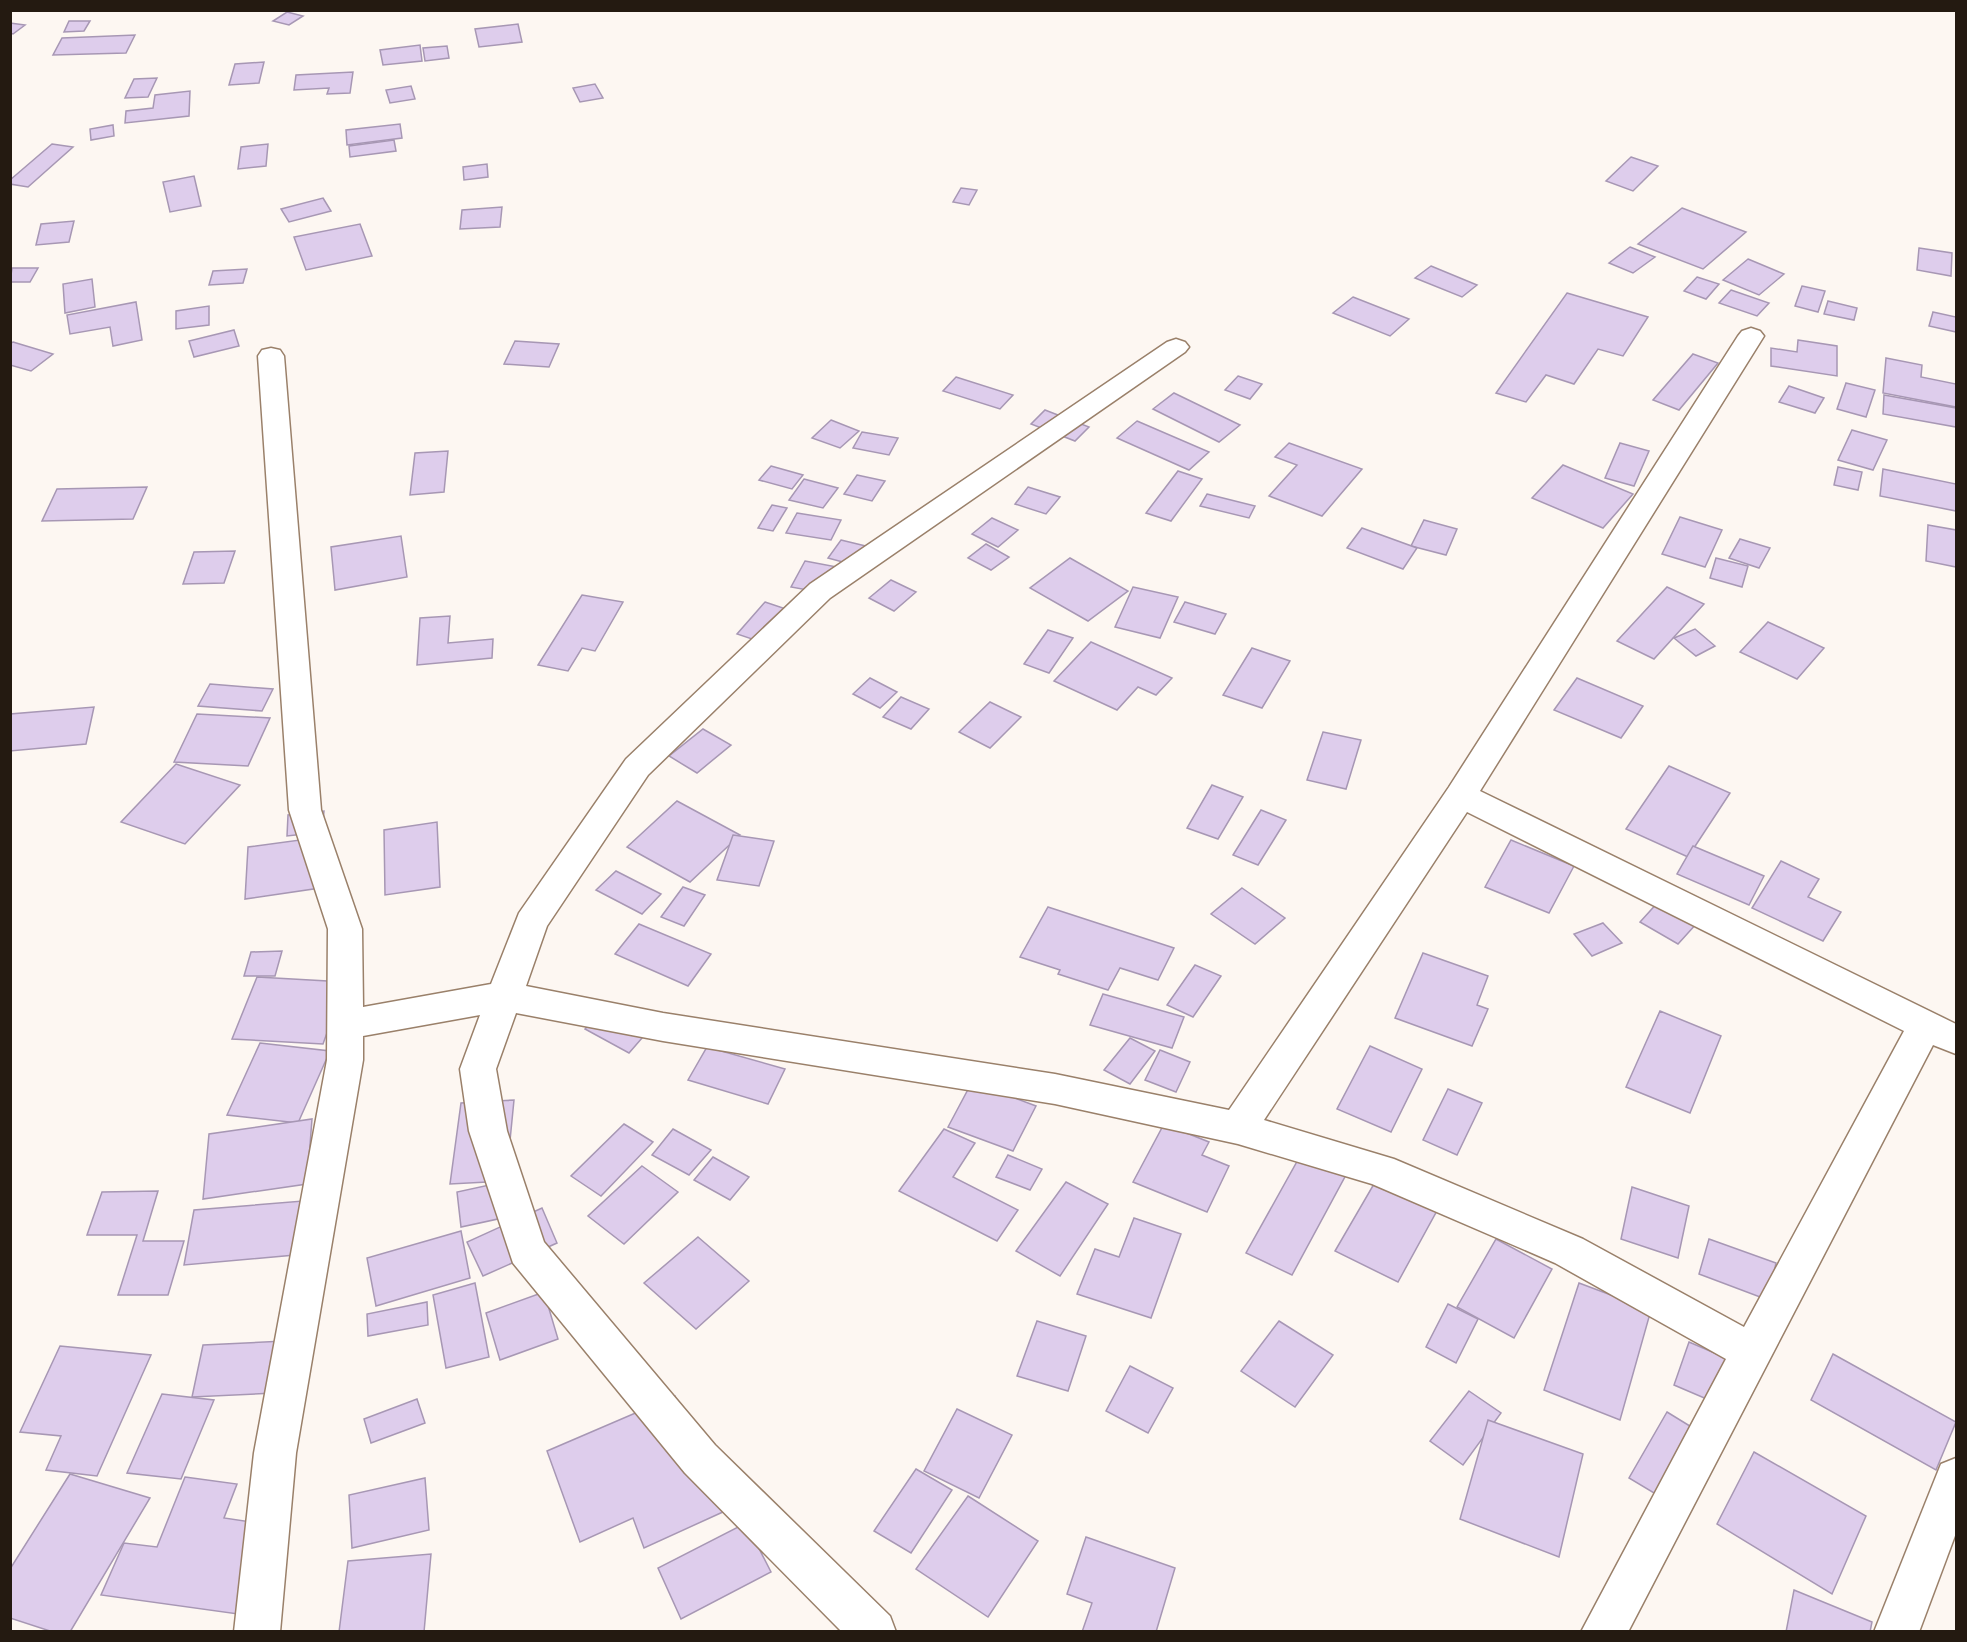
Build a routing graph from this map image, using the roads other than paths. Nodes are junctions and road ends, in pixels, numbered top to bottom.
1 (1751, 336) dead end
2 (1176, 346) dead end
3 (271, 356) dead end
4 (1461, 795) junction
5 (504, 996) junction
6 (344, 1025) junction
7 (1941, 1032) edge
8 (1238, 1128) junction
9 (1752, 1352) junction
10 (1956, 1478) edge
11 (257, 1632) edge
12 (874, 1632) edge
13 (1603, 1632) edge
14 (1896, 1632) edge

1 - 4 street
2 - 5 street
3 - 6 street
4 - 7 street
4 - 8 street
5 - 6 street
5 - 8 street
5 - 12 street
6 - 11 street
7 - 9 street
8 - 9 street
9 - 13 street
10 - 14 street

